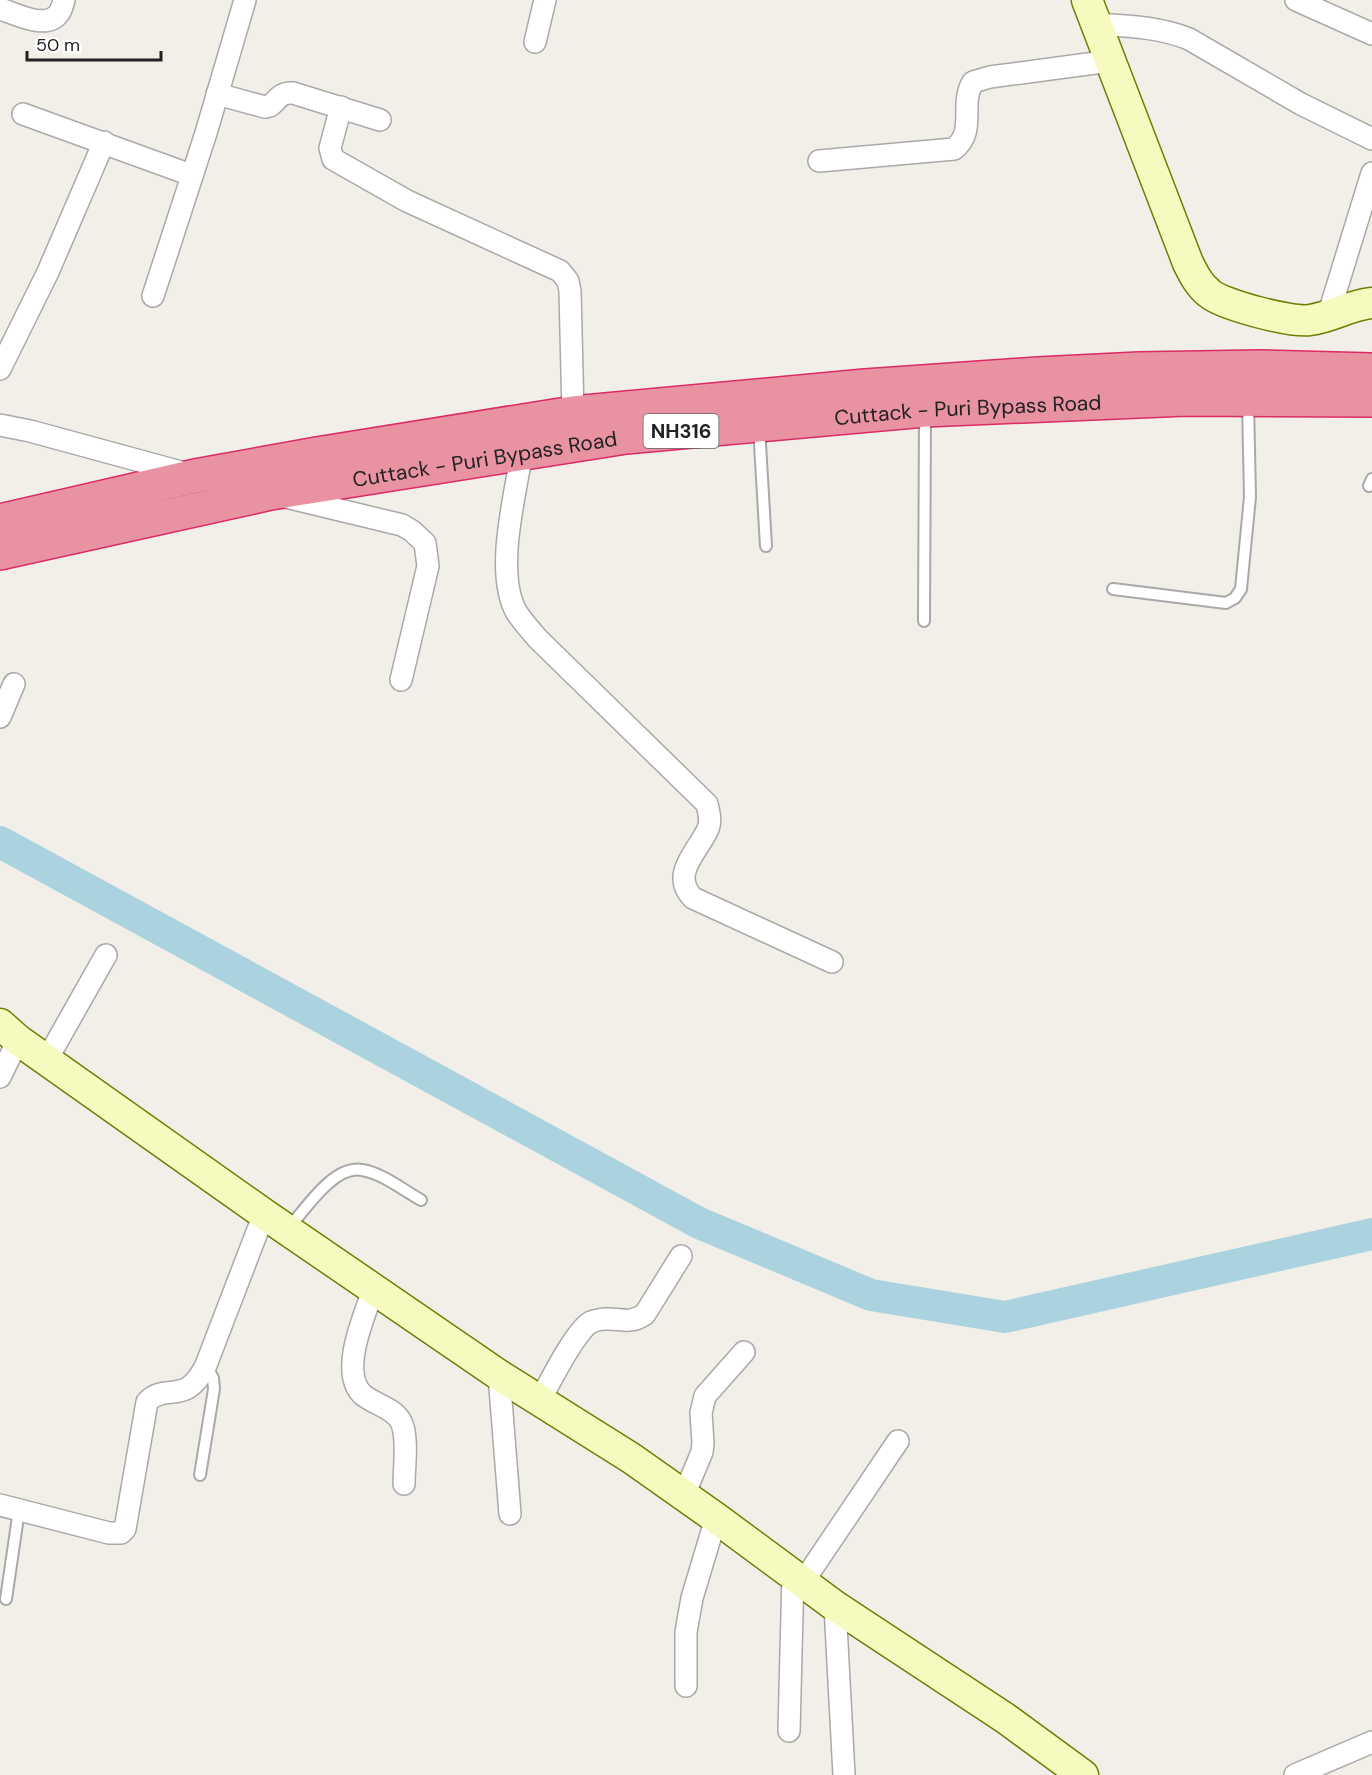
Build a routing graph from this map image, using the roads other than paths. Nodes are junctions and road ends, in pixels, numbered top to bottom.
1 (64, 0) edge
2 (245, 0) edge
3 (545, 0) edge
4 (1296, 0) edge
5 (1327, 6) edge
6 (0, 9) edge
7 (1092, 12) edge
8 (1372, 34) edge
9 (535, 42) dead end
10 (1110, 61) junction
11 (217, 94) junction
12 (339, 112) junction
13 (24, 114) dead end
14 (380, 120) dead end
15 (1372, 139) edge
16 (104, 142) junction
17 (819, 161) dead end
18 (1372, 173) edge
19 (192, 174) junction
20 (153, 296) dead end
21 (1372, 303) edge
22 (1328, 316) junction
23 (0, 369) edge
24 (1372, 370) edge
25 (1248, 399) junction
26 (1372, 400) edge
27 (925, 410) junction
28 (573, 413) junction
29 (759, 424) junction
30 (0, 425) edge
31 (522, 452) junction
32 (195, 476) junction
33 (271, 493) junction
34 (0, 521) edge
35 (766, 546) dead end
36 (0, 553) edge
37 (1113, 589) dead end
38 (924, 621) dead end
39 (400, 680) dead end
40 (14, 684) dead end
41 (0, 717) edge
42 (106, 955) dead end
43 (832, 962) dead end
44 (9, 1032) edge
45 (46, 1061) junction
46 (0, 1077) edge
47 (421, 1200) dead end
48 (276, 1222) junction
49 (681, 1256) dead end
50 (374, 1288) junction
51 (744, 1352) dead end
52 (206, 1365) junction
53 (500, 1375) junction
54 (540, 1400) junction
55 (898, 1441) dead end
56 (200, 1475) dead end
57 (404, 1484) dead end
58 (684, 1495) junction
59 (9, 1507) edge
60 (510, 1514) dead end
61 (716, 1518) junction
62 (798, 1578) junction
63 (6, 1599) dead end
64 (835, 1606) junction
65 (686, 1686) dead end
66 (789, 1731) dead end
67 (1372, 1742) edge
68 (844, 1775) edge
69 (1083, 1775) edge
70 (1295, 1775) edge

1 - 6 street
2 - 11 street
3 - 9 street
4 - 5 street
5 - 8 street
7 - 10 street
7 - 15 street
10 - 17 street
10 - 22 street
11 - 12 street
11 - 19 street
12 - 14 street
12 - 28 street
13 - 16 street
16 - 19 street
16 - 23 street
18 - 22 street
19 - 20 street
21 - 22 street
24 - 28 highway, Cuttack - Puri Bypass Road / NH316
25 - 26 highway, Cuttack - Puri Bypass Road / NH316
25 - 27 highway, Cuttack - Puri Bypass Road / NH316
25 - 37 lane
27 - 29 highway, Cuttack - Puri Bypass Road / NH316
27 - 38 lane
28 - 32 highway, Cuttack - Puri Bypass Road / NH316
29 - 31 highway, Cuttack - Puri Bypass Road / NH316
29 - 35 lane
30 - 32 street
31 - 33 highway, Cuttack - Puri Bypass Road / NH316
31 - 43 street
32 - 34 highway, Cuttack - Puri Bypass Road / NH316
33 - 36 highway, Cuttack - Puri Bypass Road / NH316
33 - 39 street
40 - 41 street
42 - 45 street
44 - 45 street
44 - 46 street
45 - 48 street
47 - 48 lane
48 - 50 street
48 - 52 street
49 - 54 street
50 - 53 street
50 - 57 street
51 - 58 street
52 - 56 lane
52 - 59 street
53 - 54 street
53 - 60 street
54 - 58 street
55 - 62 street
58 - 61 street
59 - 63 lane
61 - 62 street
61 - 65 street
62 - 64 street
62 - 66 street
64 - 68 street
64 - 69 street
67 - 70 street

